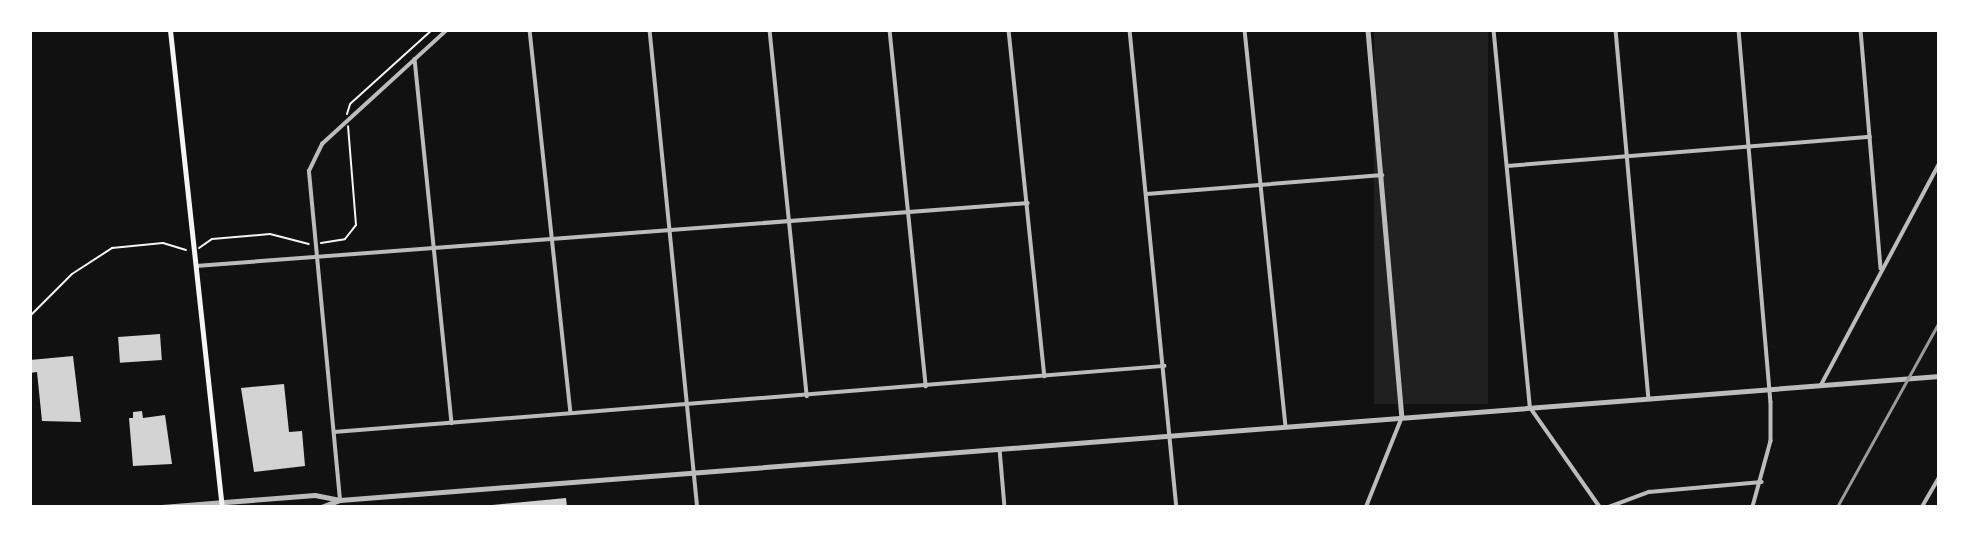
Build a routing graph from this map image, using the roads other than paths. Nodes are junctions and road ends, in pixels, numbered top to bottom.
1 (170, 30) edge
2 (447, 30) edge
3 (530, 30) edge
4 (650, 30) edge
5 (770, 30) edge
6 (890, 30) edge
7 (1009, 30) edge
8 (1130, 30) edge
9 (1245, 30) edge
10 (1368, 30) edge
11 (1494, 30) edge
12 (1616, 30) edge
13 (1739, 30) edge
14 (1861, 30) edge
15 (415, 59) junction
16 (1870, 137) junction
17 (1749, 146) junction
18 (1627, 156) junction
19 (1939, 164) edge
20 (1507, 166) junction
21 (1382, 175) junction
22 (1261, 184) junction
23 (1146, 194) junction
24 (1028, 203) junction
25 (909, 213) junction
26 (790, 222) junction
27 (670, 231) junction
28 (553, 240) junction
29 (434, 250) junction
30 (316, 258) junction
31 (196, 267) junction
32 (1881, 270) junction
33 (1164, 366) junction
34 (1045, 376) junction
35 (1939, 376) edge
36 (1821, 385) junction
37 (926, 386) junction
38 (1770, 389) junction
39 (807, 396) junction
40 (1649, 399) junction
41 (688, 404) junction
42 (1530, 407) junction
43 (571, 413) junction
44 (1402, 417) junction
45 (452, 422) junction
46 (1286, 426) junction
47 (334, 432) junction
48 (1171, 435) junction
49 (1000, 449) junction
50 (695, 472) junction
51 (1939, 477) edge
52 (1762, 482) junction
53 (340, 500) junction
54 (222, 504) edge
55 (162, 507) edge
56 (321, 507) edge
57 (698, 507) edge
58 (1005, 507) edge
59 (1177, 507) edge
60 (1366, 507) edge
61 (1600, 507) edge
62 (1609, 507) edge
63 (1753, 507) edge
64 (1922, 507) edge

1 - 31 main road
2 - 15 street
3 - 28 street
4 - 27 street
5 - 26 street
6 - 25 street
7 - 24 street
8 - 23 street
9 - 22 street
10 - 21 street
11 - 20 street
12 - 18 street
13 - 17 street
14 - 16 street
15 - 29 street
15 - 30 street
16 - 17 street
16 - 32 street
17 - 18 street
17 - 38 street
18 - 20 street
18 - 40 street
19 - 32 street
20 - 42 street
21 - 22 street
21 - 44 street
22 - 23 street
22 - 46 street
23 - 33 street
24 - 25 street
24 - 34 street
25 - 26 street
25 - 37 street
26 - 27 street
26 - 39 street
27 - 28 street
27 - 41 street
28 - 29 street
28 - 43 street
29 - 30 street
29 - 45 street
30 - 31 street
30 - 47 street
31 - 54 main road
32 - 36 street
33 - 34 street
33 - 48 street
34 - 37 street
35 - 36 street
36 - 38 street
37 - 39 street
38 - 40 street
38 - 52 street
39 - 41 street
40 - 42 street
41 - 43 street
41 - 50 street
42 - 44 street
42 - 61 street
43 - 45 street
44 - 46 street
44 - 60 street
45 - 47 street
46 - 48 street
47 - 53 street
48 - 49 street
48 - 59 street
49 - 50 street
49 - 58 street
50 - 53 street
50 - 57 street
51 - 64 street
52 - 62 street
52 - 63 street
53 - 54 street
53 - 56 street
54 - 55 street

